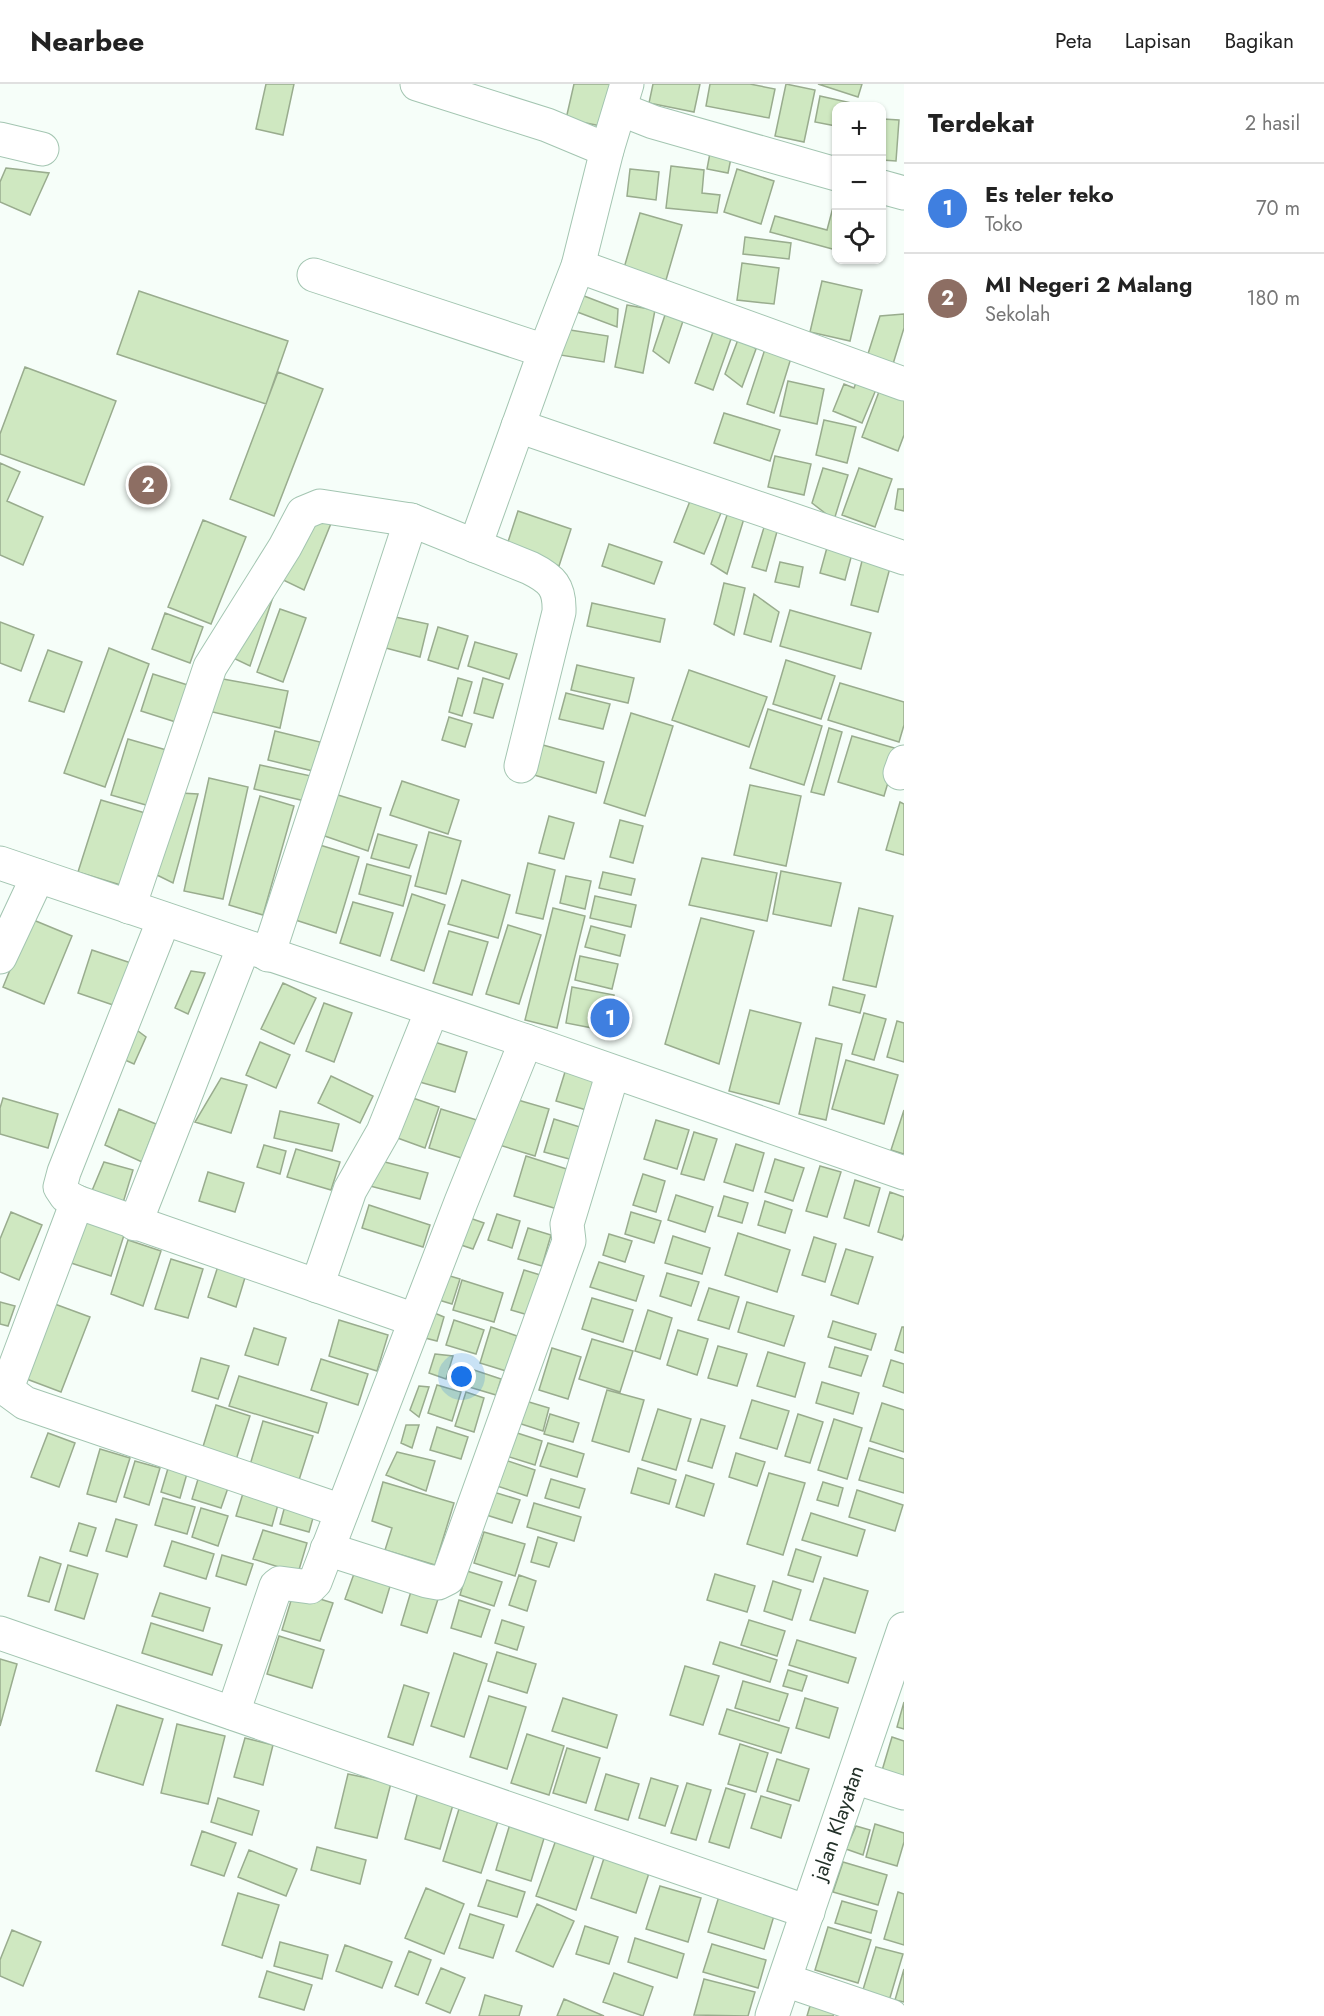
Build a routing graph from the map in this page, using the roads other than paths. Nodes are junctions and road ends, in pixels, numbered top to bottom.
1 (417, 84) edge
2 (623, 96) edge
3 (0, 139) edge
4 (42, 149) dead end
5 (607, 150) junction
6 (832, 173) edge
7 (886, 188) edge
8 (904, 193) edge
9 (578, 266) junction
10 (314, 275) dead end
11 (545, 351) junction
12 (904, 384) edge
13 (519, 426) junction
14 (411, 520) junction
15 (475, 546) junction
16 (904, 558) edge
17 (521, 766) dead end
18 (0, 863) edge
19 (38, 876) junction
20 (129, 907) junction
21 (164, 919) junction
22 (256, 950) junction
23 (0, 957) edge
24 (432, 1010) junction
25 (526, 1041) junction
26 (613, 1072) junction
27 (904, 1173) edge
28 (77, 1202) junction
29 (135, 1224) junction
30 (317, 1286) junction
31 (415, 1320) junction
32 (342, 1511) junction
33 (327, 1549) junction
34 (904, 1629) edge
35 (0, 1633) edge
36 (233, 1713) junction
37 (854, 1777) junction
38 (904, 1793) edge
39 (808, 1912) junction
40 (785, 1980) junction
41 (772, 2016) edge
42 (891, 2016) edge

1 - 5 street
2 - 5 street
2 - 6 street
3 - 4 street
5 - 9 street
7 - 8 street
9 - 11 street
9 - 12 street
10 - 11 street
11 - 13 street
13 - 15 street
13 - 16 street
14 - 15 street
14 - 20 street
14 - 22 street
15 - 17 street
18 - 19 street
19 - 20 street
19 - 23 street
20 - 21 street
21 - 22 street
21 - 28 street
22 - 24 street
22 - 29 street
24 - 25 street
24 - 30 street
25 - 26 street
25 - 31 street
26 - 27 street
26 - 33 street
28 - 29 street
28 - 32 street
29 - 30 street
30 - 31 street
31 - 32 street
32 - 33 street
33 - 36 street
34 - 37 street, jalan Klayatan
35 - 36 street
36 - 39 street
37 - 38 street
37 - 39 street, jalan Klayatan
39 - 40 street, jalan Klayatan
40 - 41 street, jalan Klayatan
40 - 42 street

